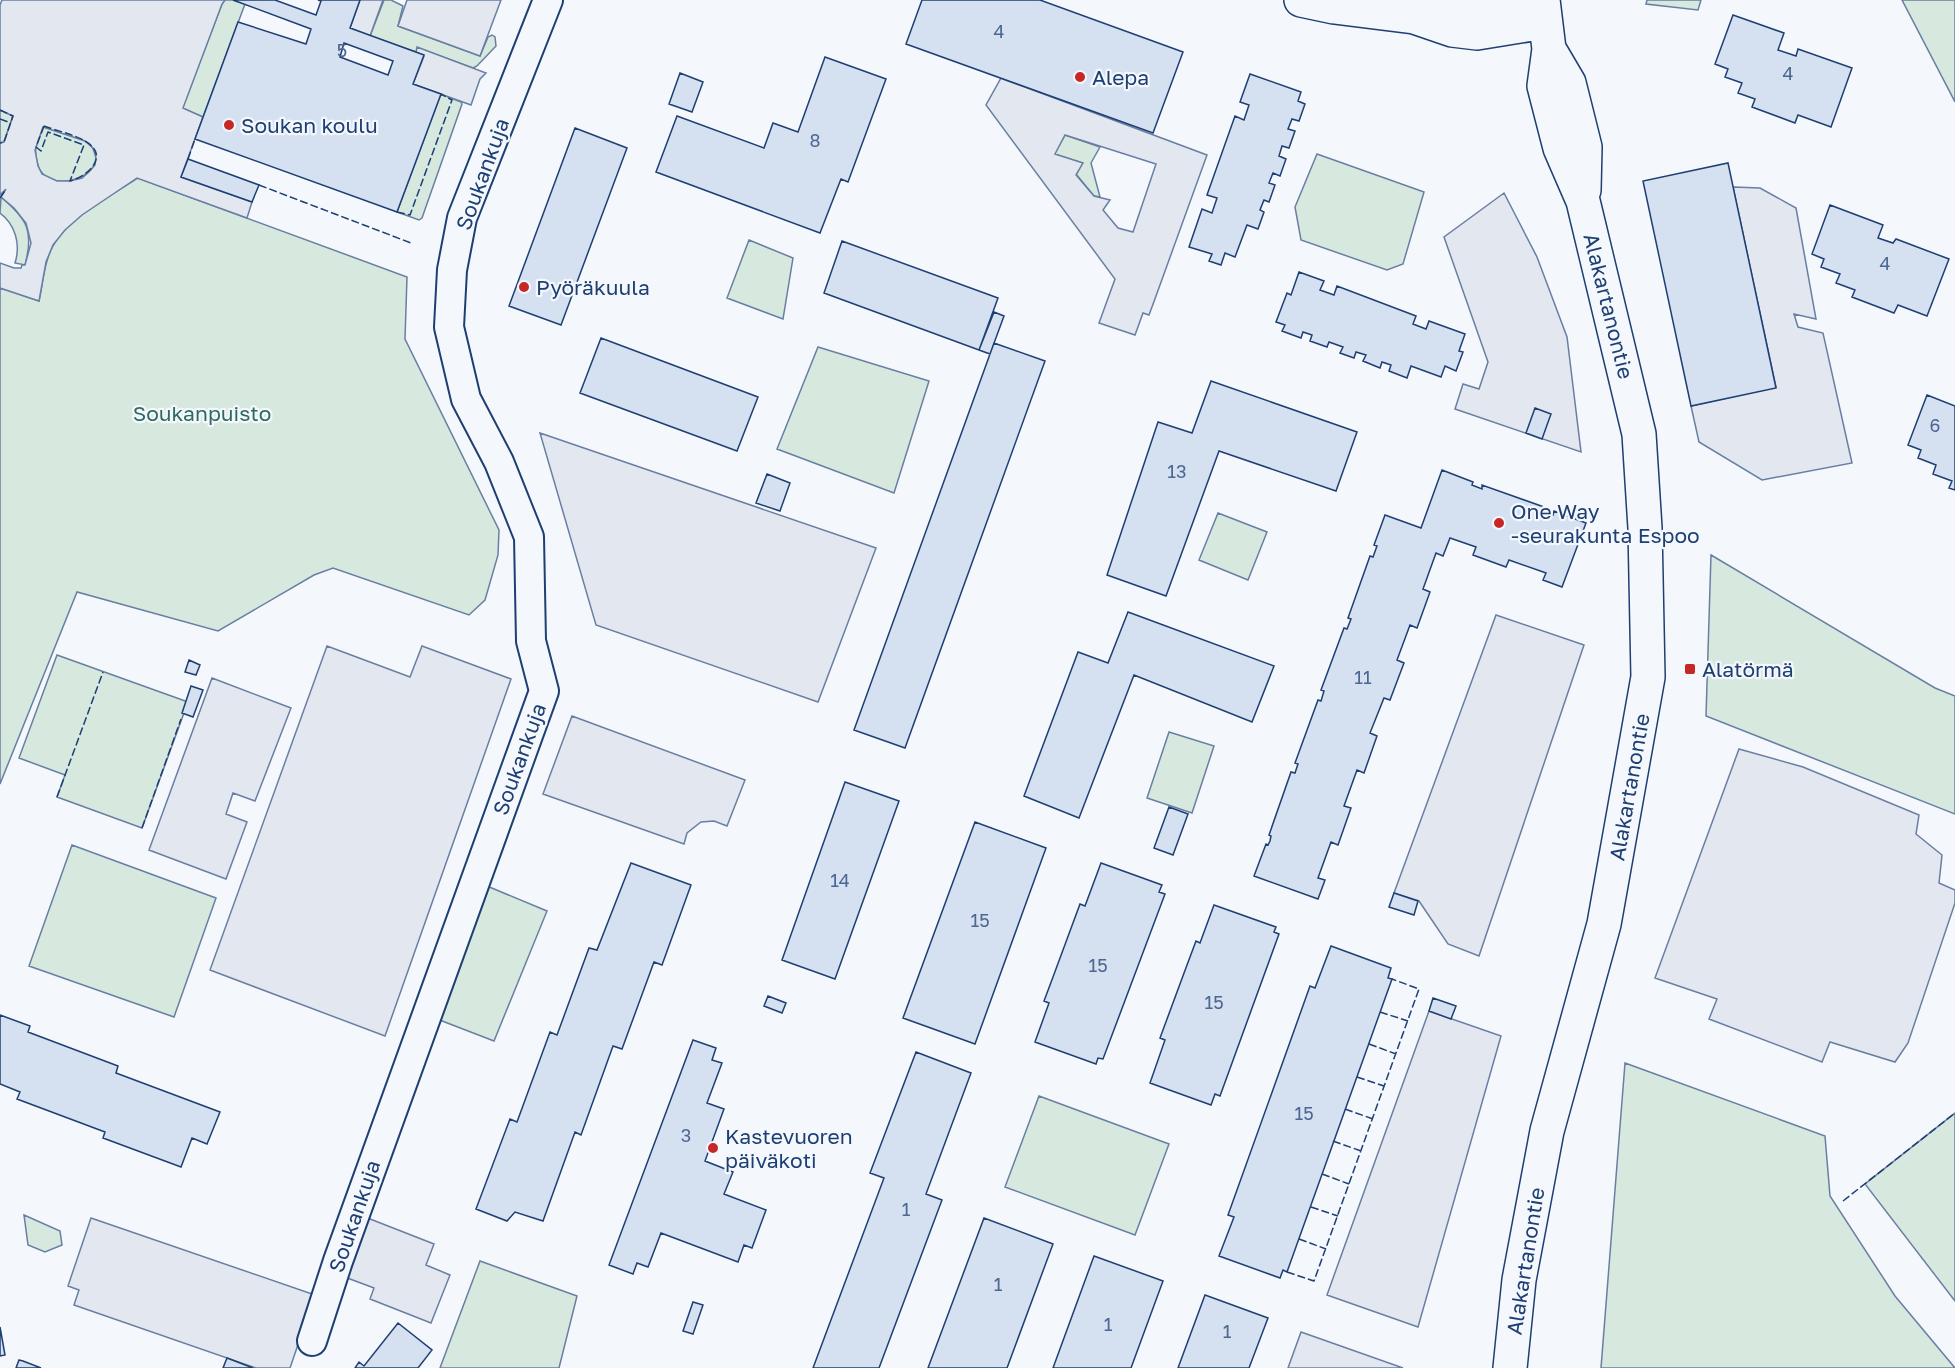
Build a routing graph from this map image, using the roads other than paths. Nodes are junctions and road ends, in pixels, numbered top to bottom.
1 (548, 0) edge
2 (1301, 0) edge
3 (1546, 24) edge
4 (312, 1341) dead end
5 (1510, 1368) edge

1 - 4 street, Soukankuja
2 - 3 street
3 - 5 street, Alakartanontie

